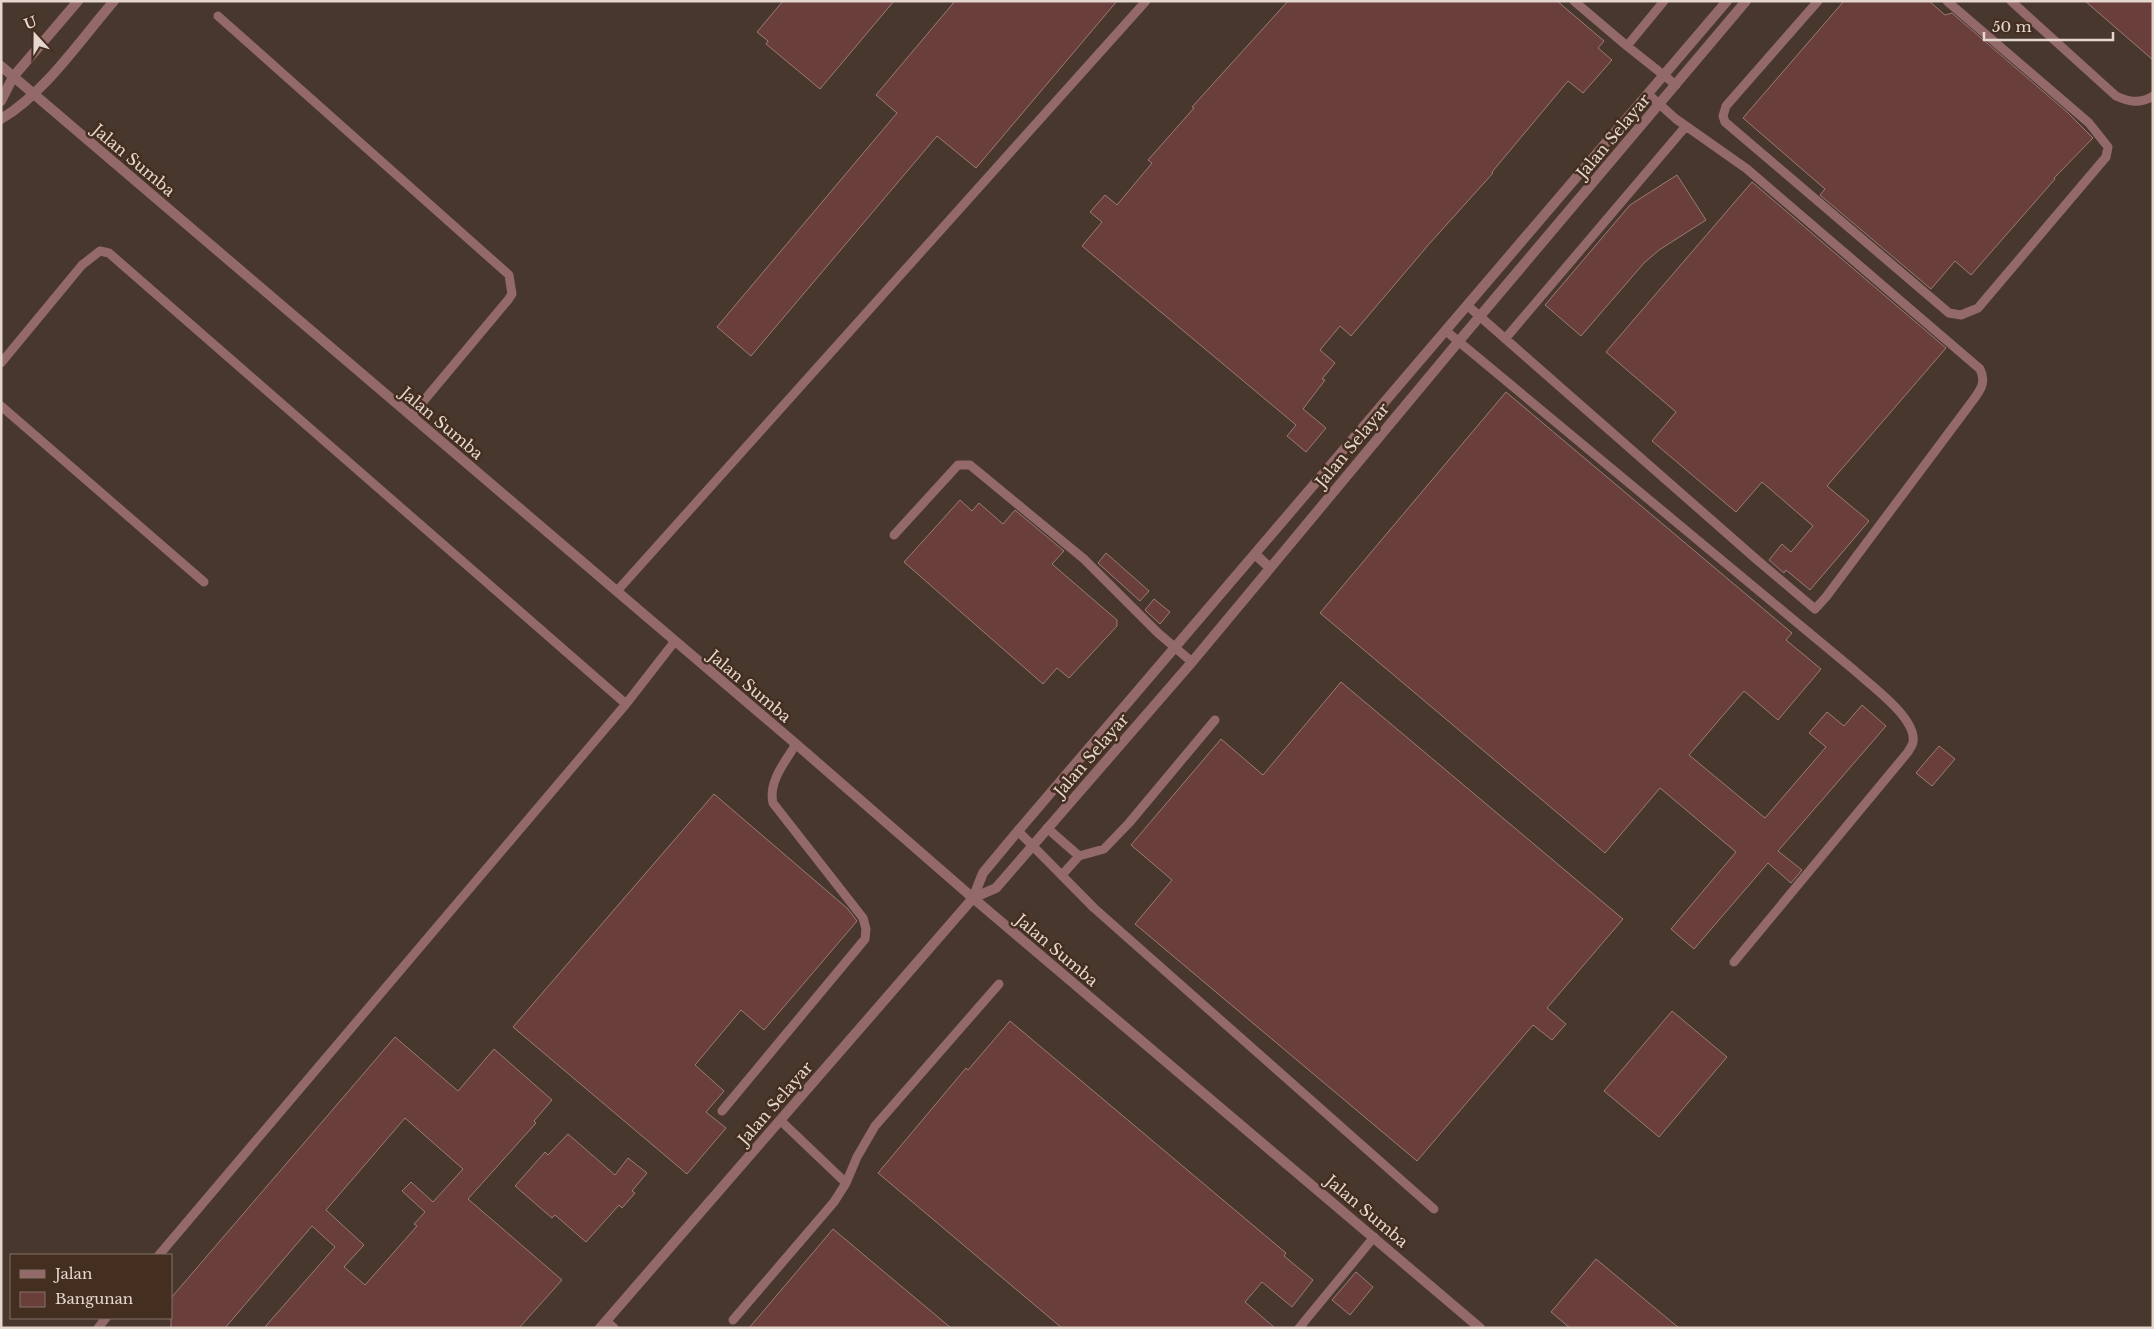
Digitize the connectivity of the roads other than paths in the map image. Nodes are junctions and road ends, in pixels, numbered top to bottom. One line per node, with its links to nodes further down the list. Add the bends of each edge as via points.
1 (78, 1): 15 (street)
2 (114, 1): 18 (street)
3 (1146, 1): 40 (lane)
4 (1574, 1): 12 (lane)
5 (1664, 1): 12 (lane)
6 (1727, 1): 14 (street, Jalan Selayar)
7 (1746, 1): 16 (street, Jalan Selayar)
8 (1818, 1): 9 (lane, via 1726,106 1725,122 1949,313 1962,315 1978,308 2106,157 2108,147 2089,123)
9 (1947, 1)
10 (2011, 1): 19 (lane, via 2116,96 2127,102 2137,102)
11 (218, 16): 33 (lane, via 509,275 512,294 508,300)
12 (1627, 46): 14 (lane)
13 (1, 66): 15 (street, Jalan Sumba)
14 (1664, 76): 16 (lane); 17 (street, Jalan Selayar)
15 (13, 77): 18 (street, Jalan Sumba); 20 (street)
16 (1676, 85): 21 (street, Jalan Selayar)
17 (1648, 94): 21 (lane); 24 (street, Jalan Selayar)
18 (34, 95): 22 (street); 33 (street, Jalan Sumba)
19 (2153, 96)
20 (1, 101)
21 (1659, 104): 23 (lane); 25 (street, Jalan Selayar)
22 (1, 119)
23 (1686, 126): 29 (lane); 29 (lane, via 1747,169 1924,319 1980,369 1984,377 1968,407 1826,597 1815,609)
24 (1520, 244): 25 (street); 26 (street, Jalan Selayar)
25 (1533, 254): 27 (street, Jalan Selayar)
26 (1468, 306): 27 (lane); 28 (street, Jalan Selayar)
27 (1480, 317): 29 (lane); 30 (street, Jalan Selayar)
28 (1446, 331): 30 (lane); 34 (street, Jalan Selayar)
29 (1504, 338)
30 (1459, 341): 35 (street, Jalan Selayar); 53 (lane, via 1854,670 1904,716 1912,730 1914,742 1908,752)
31 (1, 363): 44 (lane, via 82,265 100,251 109,253)
32 (1, 406): 39 (lane)
33 (411, 416): 40 (street, Jalan Sumba)
34 (1358, 434): 35 (street); 37 (street, Jalan Selayar)
35 (1371, 446): 38 (street, Jalan Selayar)
36 (894, 535): 42 (lane, via 958,465 970,465 1084,559)
37 (1255, 554): 38 (street); 42 (street, Jalan Selayar)
38 (1269, 567): 43 (street, Jalan Selayar)
39 (204, 582)
40 (616, 591): 41 (street, Jalan Sumba)
41 (675, 641): 44 (lane); 46 (street, Jalan Sumba)
42 (1175, 647): 43 (lane); 48 (street, Jalan Selayar)
43 (1192, 662): 47 (street, Jalan Selayar)
44 (626, 704): 60 (lane)
45 (1215, 720): 50 (lane, via 1104,849)
46 (796, 744): 52 (street, Jalan Sumba); 55 (lane, via 776,778 771,795 863,918 865,938)
47 (1047, 828): 49 (street, Jalan Selayar); 50 (lane)
48 (1018, 831): 49 (lane); 52 (street, Jalan Selayar, via 983,873)
49 (1031, 845): 51 (lane); 52 (street, Jalan Selayar, via 996,888)
50 (1080, 856): 51 (lane)
51 (1062, 875): 58 (lane, via 1105,919)
52 (973, 898): 56 (street, Jalan Selayar); 59 (street, Jalan Sumba)
53 (1734, 962)
54 (999, 984): 57 (lane, via 875,1126)
55 (722, 1111)
56 (780, 1120): 57 (lane); 62 (street, Jalan Selayar)
57 (846, 1183): 61 (lane, via 834,1202)
58 (1434, 1209)
59 (1374, 1236): 63 (lane); 64 (street, Jalan Sumba)
60 (160, 1254)
61 (733, 1320)
62 (606, 1325)
63 (1299, 1328)
64 (1480, 1328)

